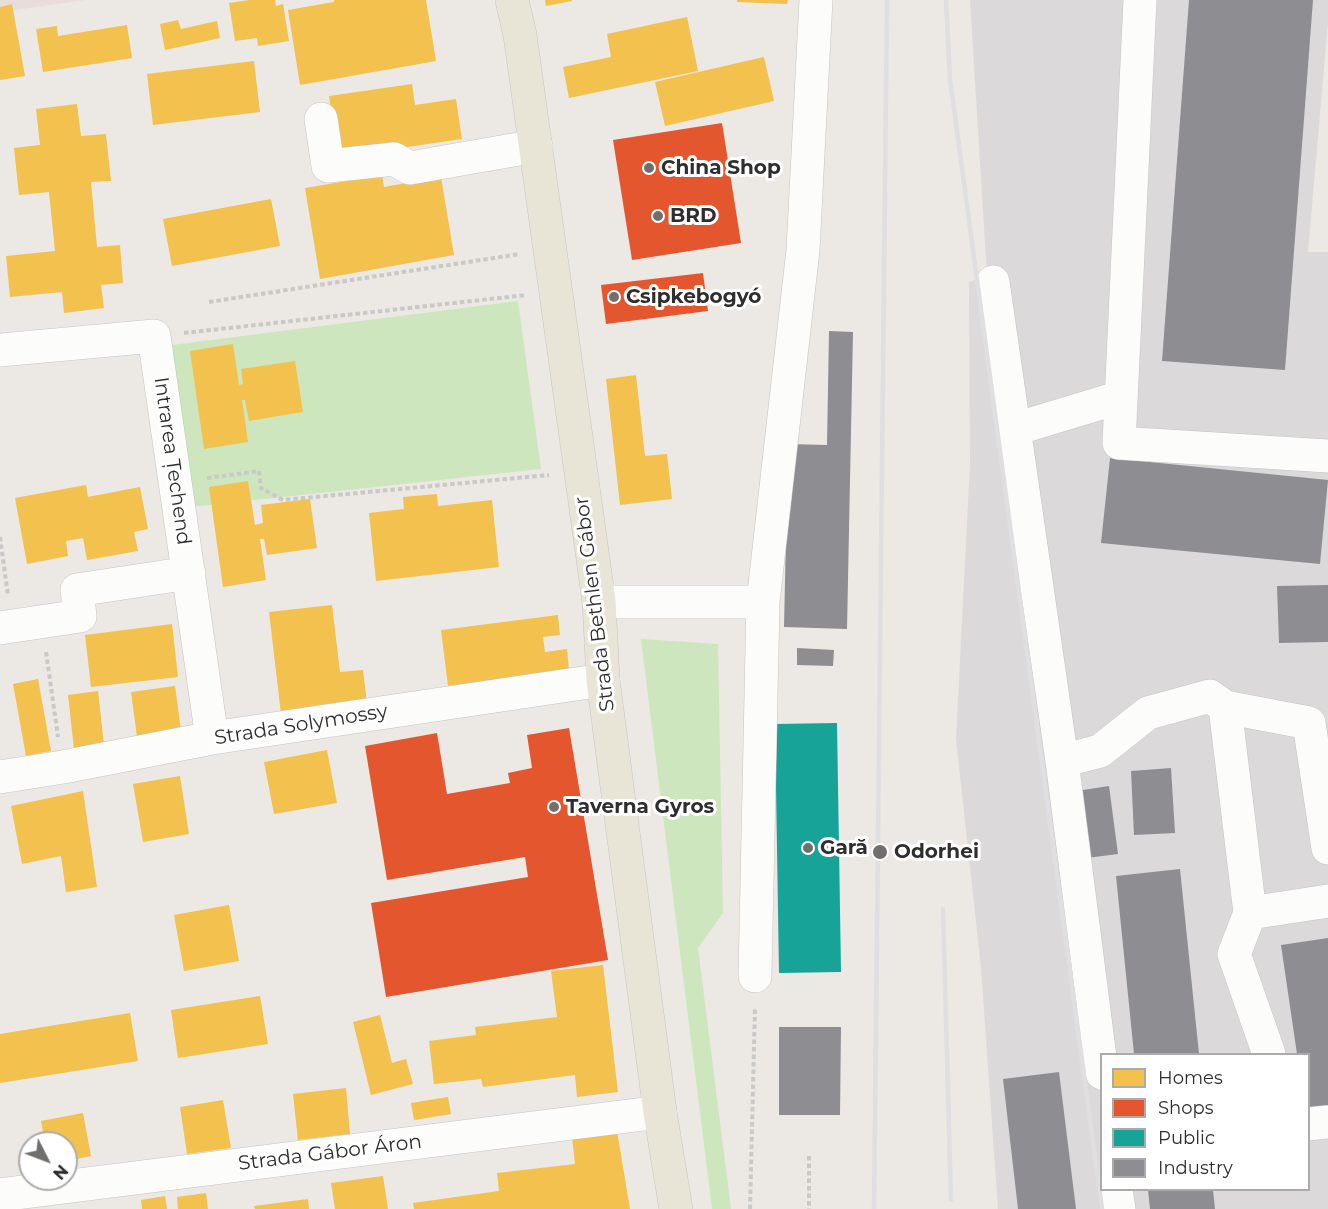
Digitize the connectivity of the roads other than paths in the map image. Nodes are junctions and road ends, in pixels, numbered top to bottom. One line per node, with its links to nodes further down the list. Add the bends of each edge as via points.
1 (512, 0): 5 (main road, Strada Bethlen Gábor)
2 (816, 0): 13 (street, via 803,250)
3 (1140, 0): 8 (street)
4 (321, 118): 5 (street, via 328,166 394,159 410,168)
5 (536, 146): 12 (main road, Strada Bethlen Gábor)
6 (993, 282): 9 (street)
7 (0, 350): 11 (street, Intrarea Țechend, via 154,336)
8 (1121, 397): 9 (street); 10 (street, via 1119,443)
9 (1015, 429): 19 (street)
10 (1328, 456)
11 (189, 573): 14 (street, via 77,590 80,616); 18 (street, Intrarea Țechend)
12 (599, 602): 13 (street); 15 (main road, Strada Bethlen Gábor)
13 (763, 602): 24 (street)
14 (18, 626)
15 (603, 680): 18 (street, Strada Solymossy); 27 (main road, Strada Bethlen Gábor)
16 (1225, 707): 17 (street, via 1309,723); 19 (street, via 1210,696 1148,713 1100,751); 23 (street)
17 (1319, 735): 21 (street)
18 (213, 738): 20 (street, Strada Solymossy)
19 (1062, 761): 26 (street)
20 (0, 777)
21 (1328, 848)
22 (1328, 901): 23 (street)
23 (1250, 913): 25 (street, via 1234,954)
24 (755, 976)
25 (1269, 1053)
26 (1100, 1065)
27 (660, 1112): 31 (street, Strada Gábor Áron); 32 (main road, Strada Bethlen Gábor)
28 (1328, 1122): 29 (street)
29 (1310, 1124)
30 (1116, 1191): 33 (street)
31 (0, 1195)
32 (676, 1209)
33 (1119, 1209)

